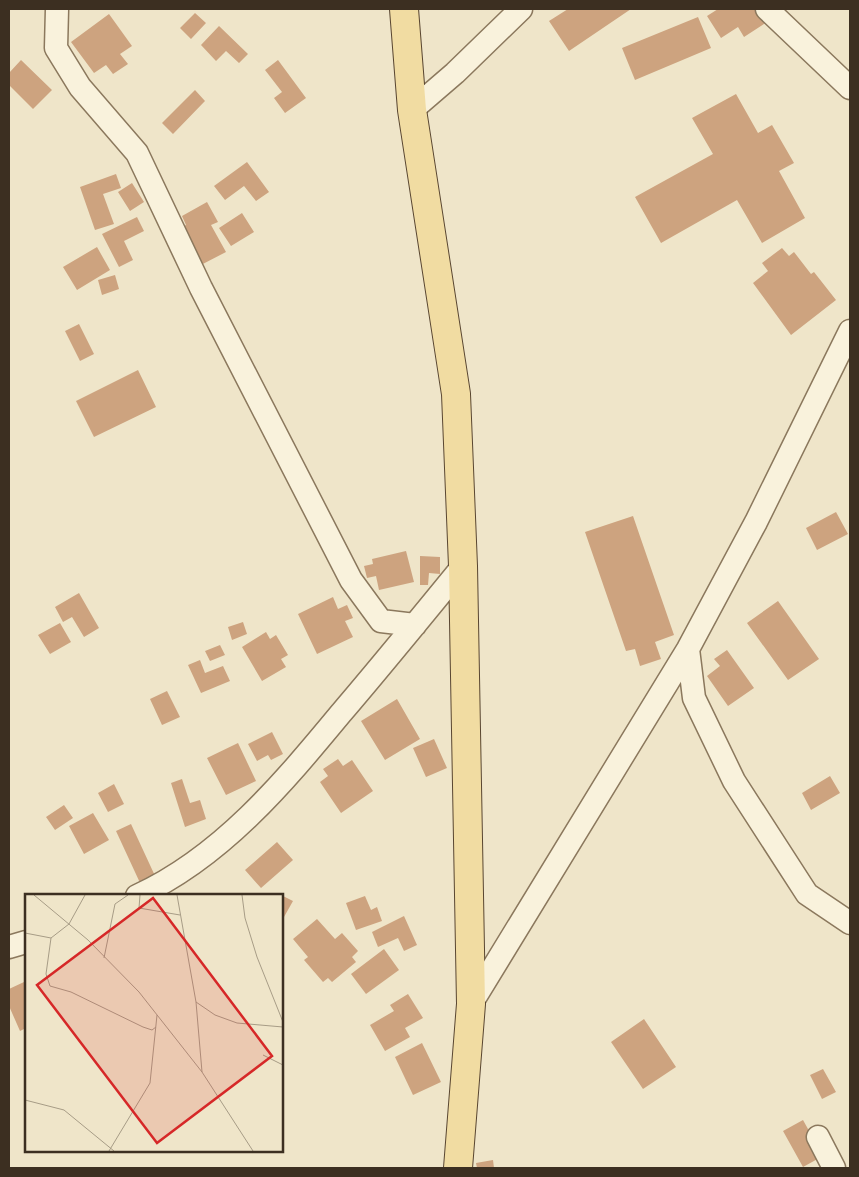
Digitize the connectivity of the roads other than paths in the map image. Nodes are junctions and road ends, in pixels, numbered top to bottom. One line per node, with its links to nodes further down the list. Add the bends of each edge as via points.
1 (57, 9): 9 (street, via 56,48 80,87 137,153 205,297 351,580 381,621)
2 (404, 9): 6 (main road)
3 (521, 9): 6 (street)
4 (767, 9): 5 (street)
5 (850, 88)
6 (412, 110): 8 (main road, via 456,394)
7 (850, 331): 10 (street, via 756,522)
8 (463, 566): 9 (street); 15 (main road)
9 (415, 625): 11 (street, via 310,751 246,820 183,870)
10 (688, 649): 12 (street, via 694,698 734,781 807,894); 15 (street)
11 (141, 894)
12 (850, 923)
13 (25, 942): 14 (street)
14 (9, 947)
15 (471, 1004): 17 (main road)
16 (818, 1137): 18 (street)
17 (458, 1168)
18 (834, 1168)

